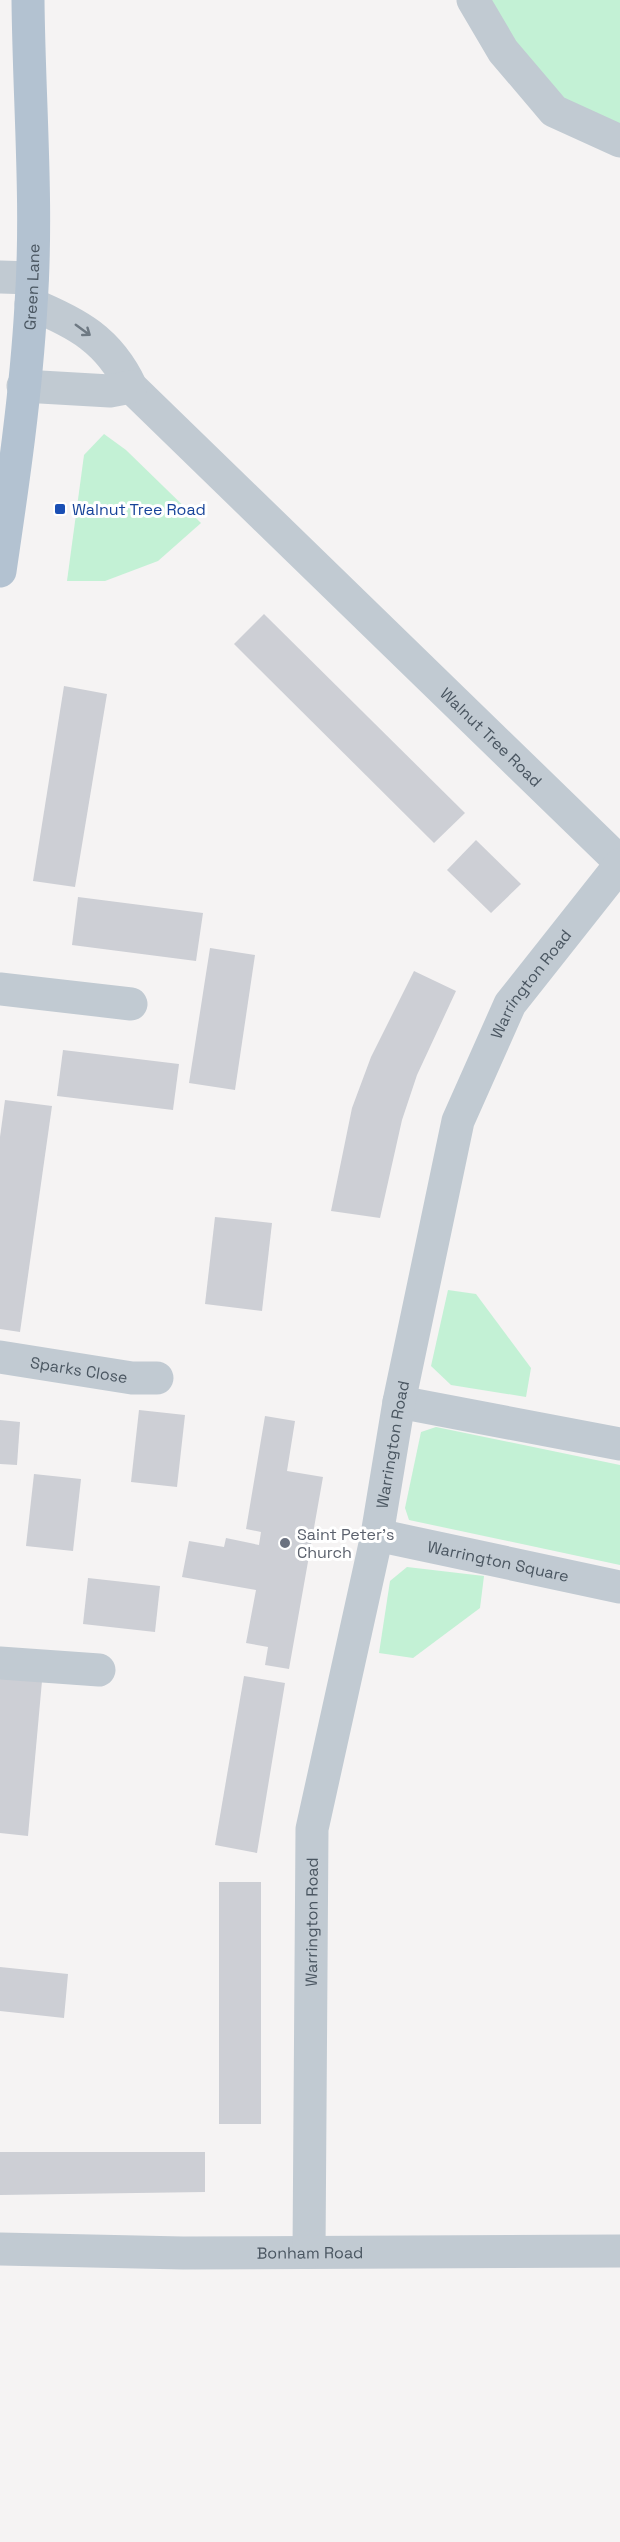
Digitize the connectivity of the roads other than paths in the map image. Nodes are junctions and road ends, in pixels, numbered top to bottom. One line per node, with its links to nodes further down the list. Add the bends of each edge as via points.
1 (28, 0): 4 (main road, Green Lane)
2 (473, 0): 3 (street, via 503,51 554,111)
3 (620, 141)
4 (21, 286): 5 (main road, Green Lane); 6 (street, Walnut Tree Road, one-way to 6, via 98,341 120,364)
5 (23, 386): 6 (street, via 110,391); 7 (main road, Green Lane)
6 (131, 387): 8 (street, Walnut Tree Road)
7 (0, 571)
8 (620, 863): 13 (street, Warrington Road, via 510,1004 458,1121)
9 (0, 989): 10 (street)
10 (131, 1004)
11 (0, 1357): 12 (street, Sparks Close, via 132,1378)
12 (157, 1378)
13 (399, 1402): 14 (street); 15 (street, Warrington Road)
14 (620, 1444)
15 (376, 1535): 16 (street, Warrington Square); 21 (street, Warrington Road, via 312,1829)
16 (620, 1587)
17 (0, 1663): 18 (street)
18 (99, 1670)
19 (0, 2249): 21 (street, Bonham Road)
20 (620, 2251): 21 (street, Bonham Road)
21 (309, 2253)

